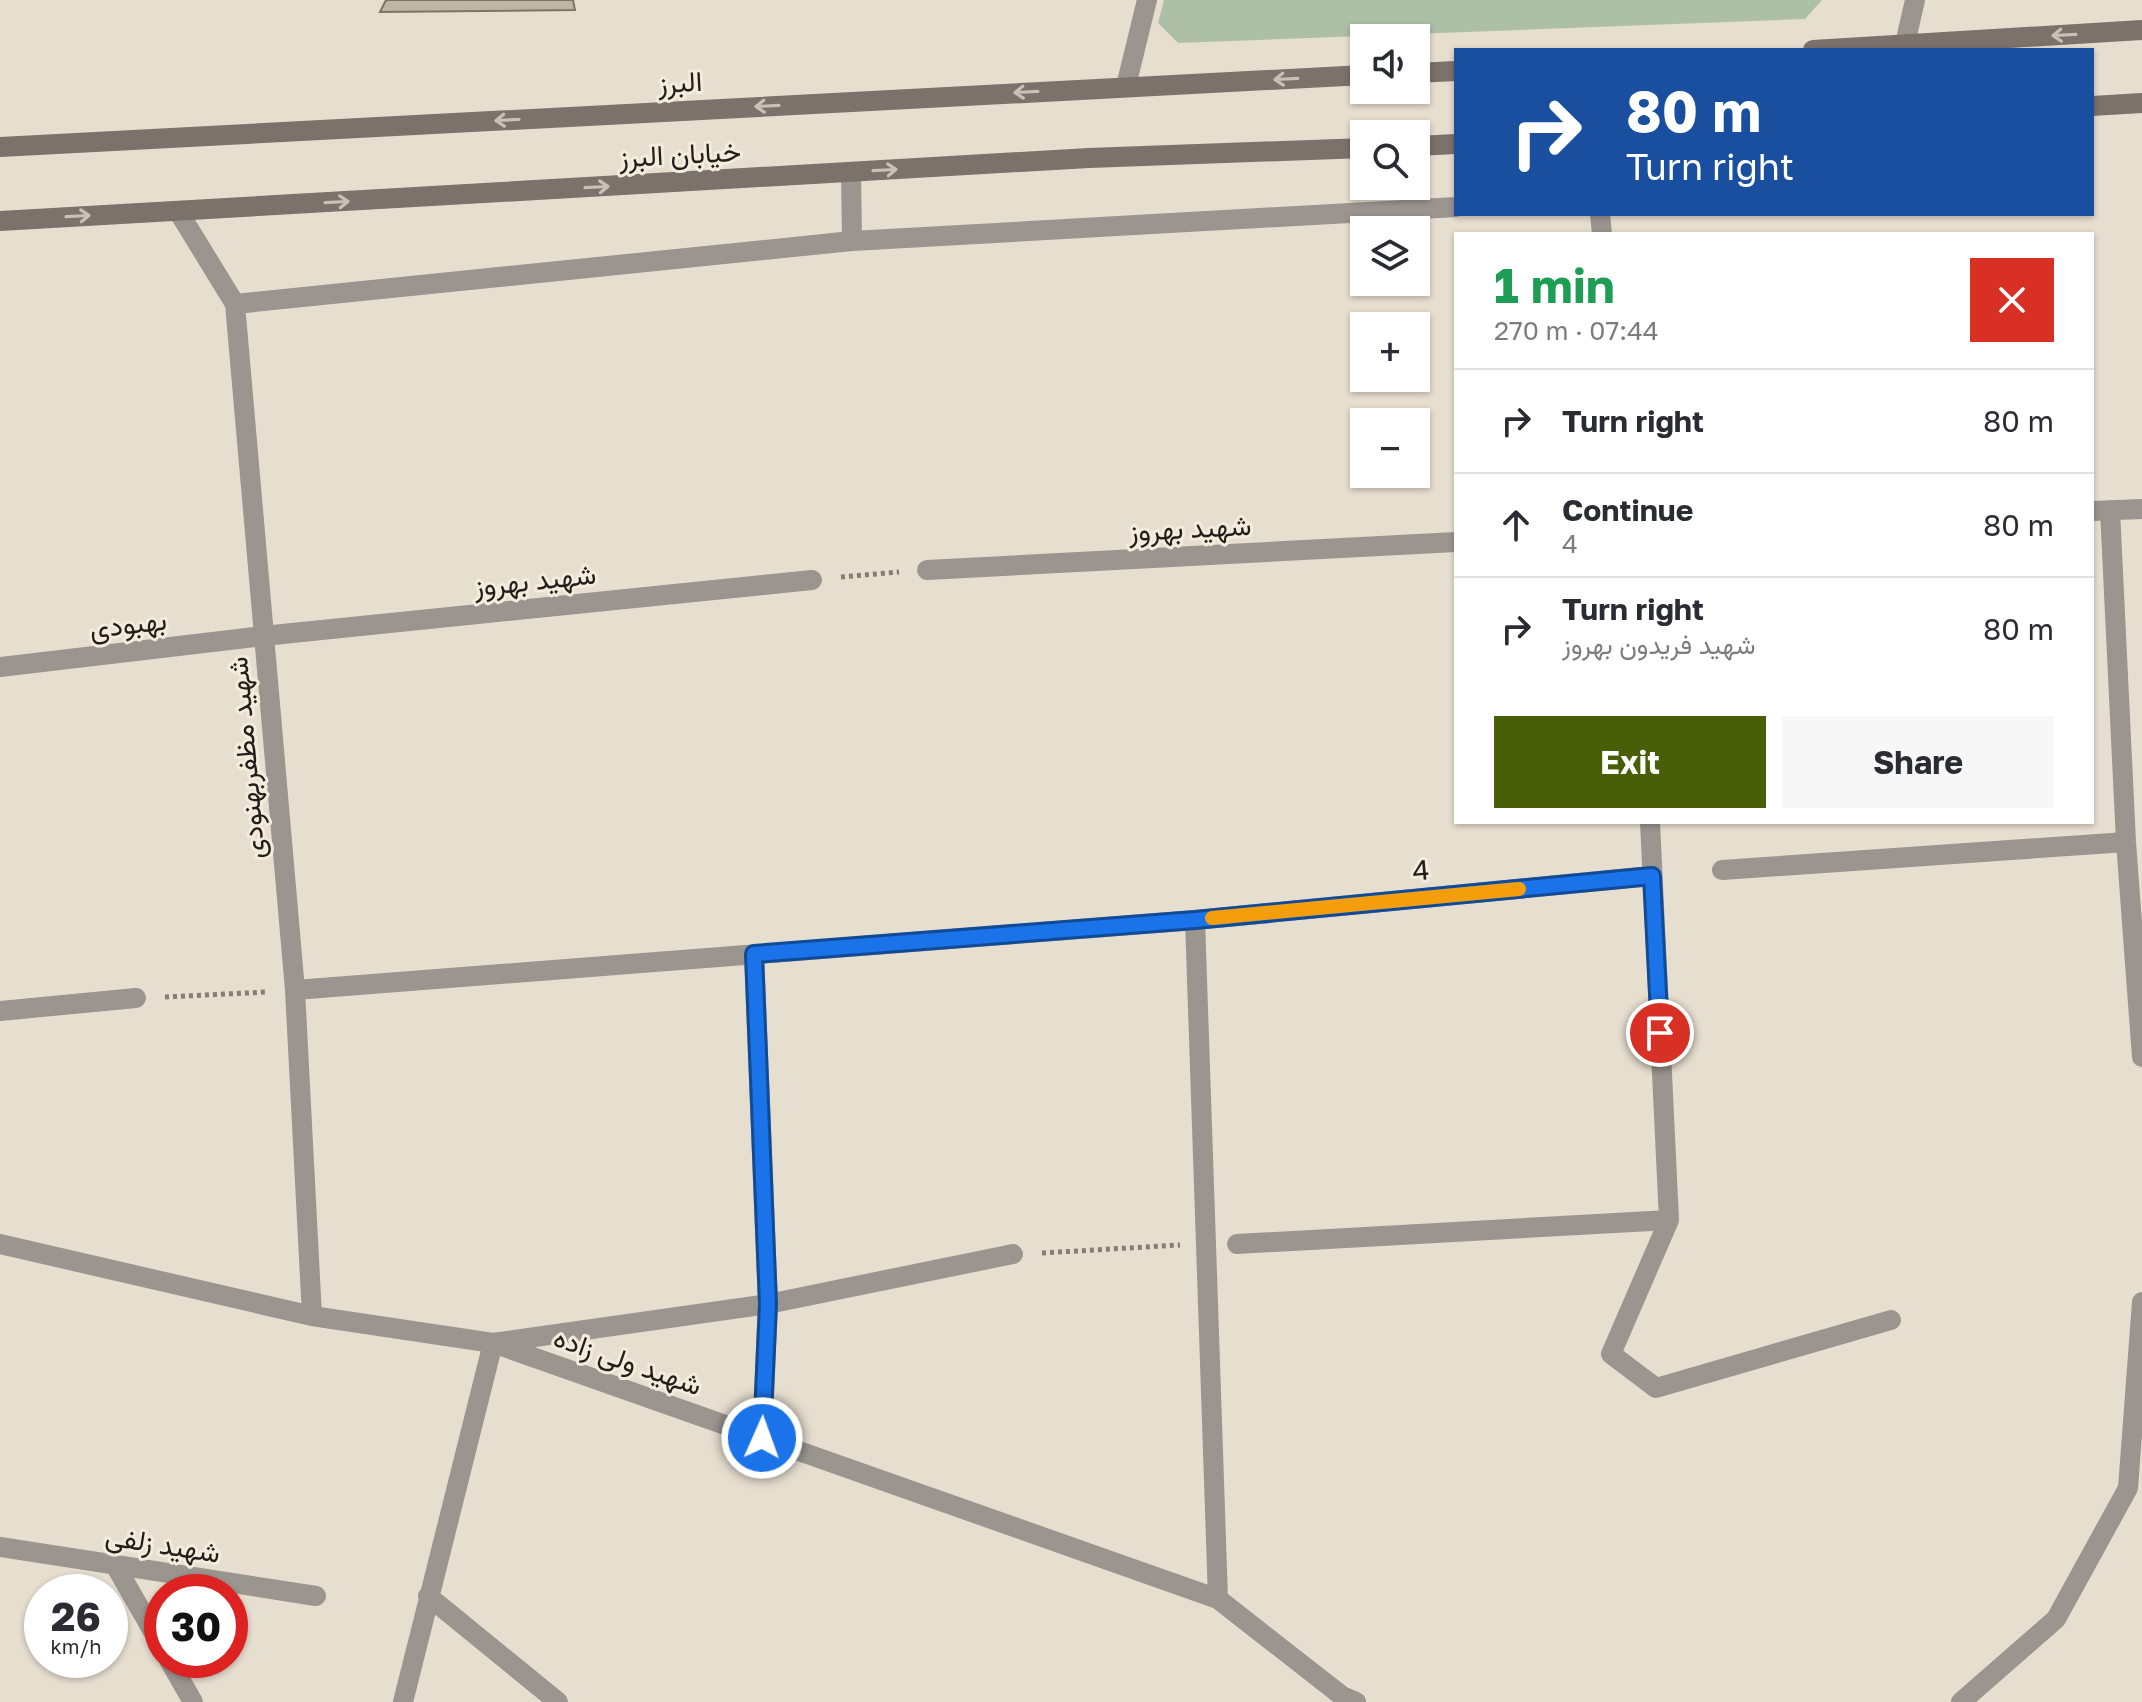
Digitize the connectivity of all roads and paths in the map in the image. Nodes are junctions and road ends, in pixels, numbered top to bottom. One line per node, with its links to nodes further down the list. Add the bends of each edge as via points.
1 (1147, 0): 9 (street)
2 (1915, 0): 4 (street)
3 (2142, 30): 4 (main road, one-way to 4)
4 (1905, 44): 5 (main road)
5 (1844, 48)
6 (1454, 71): 7 (main road)
7 (1430, 72)
8 (1350, 76): 9 (main road, البرز, one-way to 9)
9 (1126, 86): 14 (main road, البرز, one-way to 14)
10 (2142, 103): 11 (main road)
11 (2094, 106)
12 (1454, 144): 13 (main road)
13 (1430, 145)
14 (0, 147)
15 (1350, 149): 16 (main road, خیابان البرز, one-way to 15)
16 (851, 172): 18 (main road, خیابان البرز, one-way to 16); 20 (street)
17 (1454, 207): 20 (street)
18 (178, 211): 19 (main road, خیابان البرز, one-way to 18); 21 (street, شهید مظفربهنودی)
19 (0, 221)
20 (852, 241): 21 (street)
21 (235, 304): 27 (street, شهید مظفربهنودی)
22 (2142, 509): 23 (street)
23 (2101, 511): 30 (street)
24 (1454, 542): 25 (street, شهید بهروز)
25 (927, 570): 26 (path)
26 (812, 580): 27 (street, شهید بهروز)
27 (263, 636): 28 (street, بهبودی); 35 (street, شهید مظفربهنودی)
28 (0, 667)
29 (1650, 824): 32 (street)
30 (2126, 842): 31 (street); 38 (street)
31 (1722, 870)
32 (1652, 876): 33 (street, 4); 39 (street)
33 (1195, 920): 34 (street, 4); 40 (street)
34 (754, 954): 35 (street, 4); 45 (street)
35 (295, 990): 36 (path); 46 (street, شهید مظفربهنودی)
36 (136, 998): 37 (street)
37 (0, 1011)
38 (2142, 1057)
39 (1669, 1220): 42 (street); 47 (street, via 1611,1354 1656,1388)
40 (1206, 1243): 43 (path); 55 (street)
41 (0, 1244): 46 (street, شهید ولی زاده)
42 (1237, 1244)
43 (1013, 1254): 45 (street)
44 (2142, 1302): 50 (street)
45 (768, 1304): 48 (street); 49 (street)
46 (312, 1316): 48 (street, شهید ولی زاده)
47 (1891, 1320)
48 (493, 1343): 49 (street, شهید ولی زاده); 54 (street)
49 (762, 1438): 55 (street, شهید ولی زاده)
50 (2135, 1492): 62 (street, via 2056,1619)
51 (0, 1547): 52 (street, شهید زلفی)
52 (115, 1565): 53 (street, شهید زلفی); 56 (street)
53 (316, 1596)
54 (428, 1596): 59 (street); 60 (street)
55 (1218, 1599): 61 (street, شهید ولی زاده)
56 (144, 1616)
57 (179, 1678): 58 (street)
58 (193, 1702)
59 (403, 1702)
60 (558, 1702)
61 (1356, 1702)
62 (1961, 1702)

